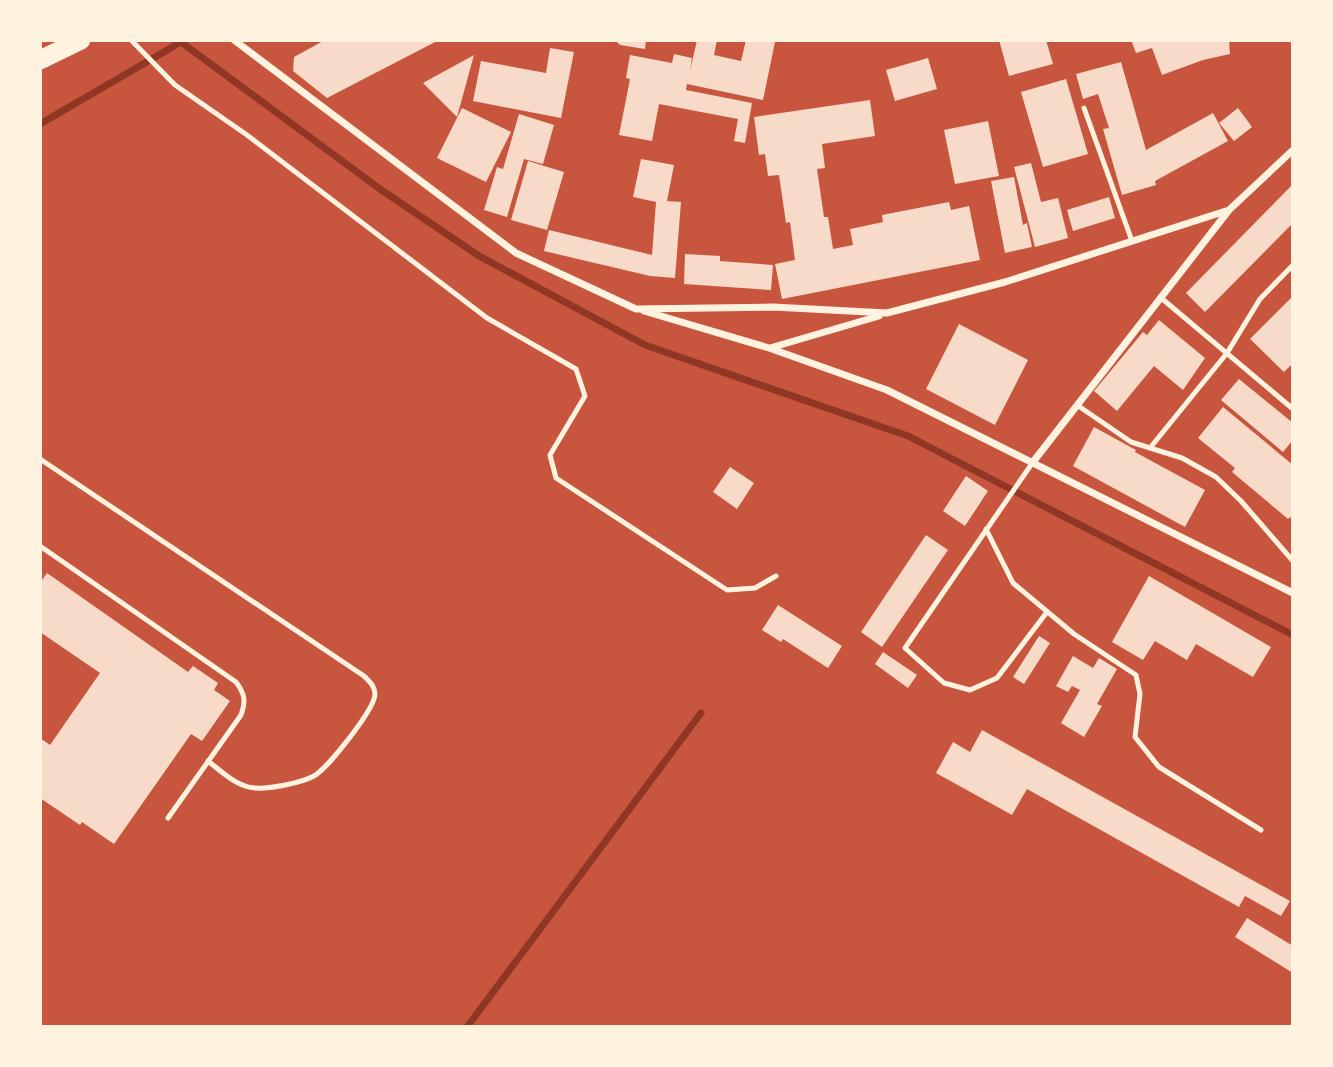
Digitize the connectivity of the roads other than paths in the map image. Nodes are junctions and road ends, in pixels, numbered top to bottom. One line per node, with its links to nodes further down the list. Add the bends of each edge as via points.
1 (81, 40): 4 (highway)
2 (131, 40): 23 (lane, via 175,85 487,318 576,369 585,396 550,455 556,478 727,590 755,588)
3 (234, 40): 11 (street, via 516,253)
4 (40, 60)
5 (1084, 108): 8 (lane)
6 (1293, 150): 7 (street)
7 (1229, 210): 8 (street); 10 (street)
8 (1132, 241): 12 (street)
9 (1293, 265): 14 (lane, via 1260,299)
10 (1160, 297): 14 (lane); 15 (street)
11 (636, 309): 12 (street, via 773,307); 13 (street)
12 (887, 313): 13 (street)
13 (769, 348): 19 (street, via 887,390)
14 (1227, 354): 16 (lane); 17 (lane)
15 (1077, 405): 17 (lane, via 1131,442); 19 (street)
16 (1293, 409)
17 (1150, 448): 22 (lane, via 1182,458 1216,477)
18 (40, 459): 26 (lane, via 373,685 370,708 332,761 312,777 255,788 244,786)
19 (1033, 462): 20 (lane); 24 (street)
20 (986, 529): 25 (lane, via 1013,583); 25 (lane, via 905,648 944,683 970,691 997,678)
21 (40, 546): 26 (lane, via 236,682 245,703 241,715)
22 (1293, 561)
23 (776, 576)
24 (1293, 593)
25 (1047, 612): 28 (lane, via 1136,675 1140,694 1135,737 1158,767)
26 (208, 761): 27 (lane)
27 (167, 818)
28 (1261, 830)

